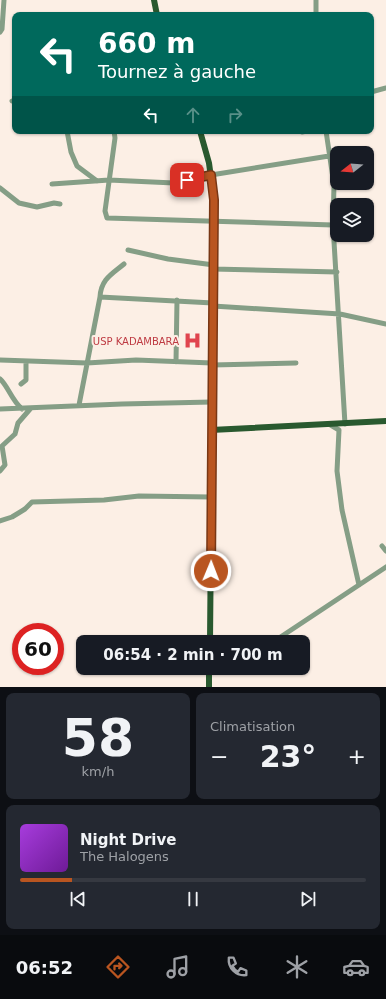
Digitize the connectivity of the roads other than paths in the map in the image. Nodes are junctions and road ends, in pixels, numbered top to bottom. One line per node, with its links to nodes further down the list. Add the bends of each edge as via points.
1 (4, 0): 6 (street)
2 (154, 0): 4 (main road)
3 (316, 0): 5 (street)
4 (156, 12)
5 (316, 12)
6 (0, 32)
7 (386, 88): 8 (street)
8 (374, 91)
9 (68, 134): 15 (street, via 71,152 78,166)
10 (114, 134): 16 (street)
11 (201, 134): 14 (main road)
12 (326, 134): 13 (street)
13 (329, 156): 14 (street); 19 (street)
14 (211, 175): 16 (street, via 174,183); 21 (main road)
15 (97, 180): 16 (street); 17 (street)
16 (109, 180): 21 (street, via 105,211 107,218)
17 (52, 184)
18 (0, 188): 20 (street, via 19,203 37,207)
19 (334, 198)
20 (60, 204)
21 (214, 222): 22 (street); 26 (main road)
22 (330, 225)
23 (335, 242): 27 (street)
24 (128, 250): 26 (street)
25 (124, 264): 28 (street, via 107,277 102,284)
26 (214, 267): 27 (street); 30 (main road)
27 (337, 272): 31 (street)
28 (100, 297): 29 (street); 36 (street)
29 (177, 300): 30 (street); 35 (street)
30 (213, 305): 31 (street); 38 (main road)
31 (340, 314): 32 (street); 48 (street)
32 (386, 324)
33 (1, 361): 34 (street)
34 (26, 362): 36 (street); 40 (street, via 26,380)
35 (176, 362): 36 (street, via 136,360); 38 (street)
36 (87, 363): 42 (street)
37 (296, 363): 38 (street)
38 (212, 364): 41 (main road)
39 (0, 379): 44 (street)
40 (21, 384)
41 (212, 402): 42 (street); 49 (main road)
42 (79, 405): 43 (street)
43 (31, 408): 44 (street); 50 (street, via 18,423 15,434)
44 (22, 409): 45 (street)
45 (0, 410)
46 (386, 421): 48 (main road)
47 (328, 423): 48 (main road); 49 (main road); 57 (street, via 339,430 336,471)
48 (345, 424)
49 (211, 430): 52 (main road)
50 (1, 447): 51 (street, via 5,465)
51 (0, 471)
52 (211, 498): 53 (street, via 139,496 104,500 32,502 12,517); 58 (main road)
53 (0, 521)
54 (382, 546): 55 (street)
55 (386, 551)
56 (386, 567): 57 (street)
57 (359, 585): 59 (street)
58 (210, 635)
59 (284, 635)
60 (209, 675): 61 (main road)
61 (209, 687)

